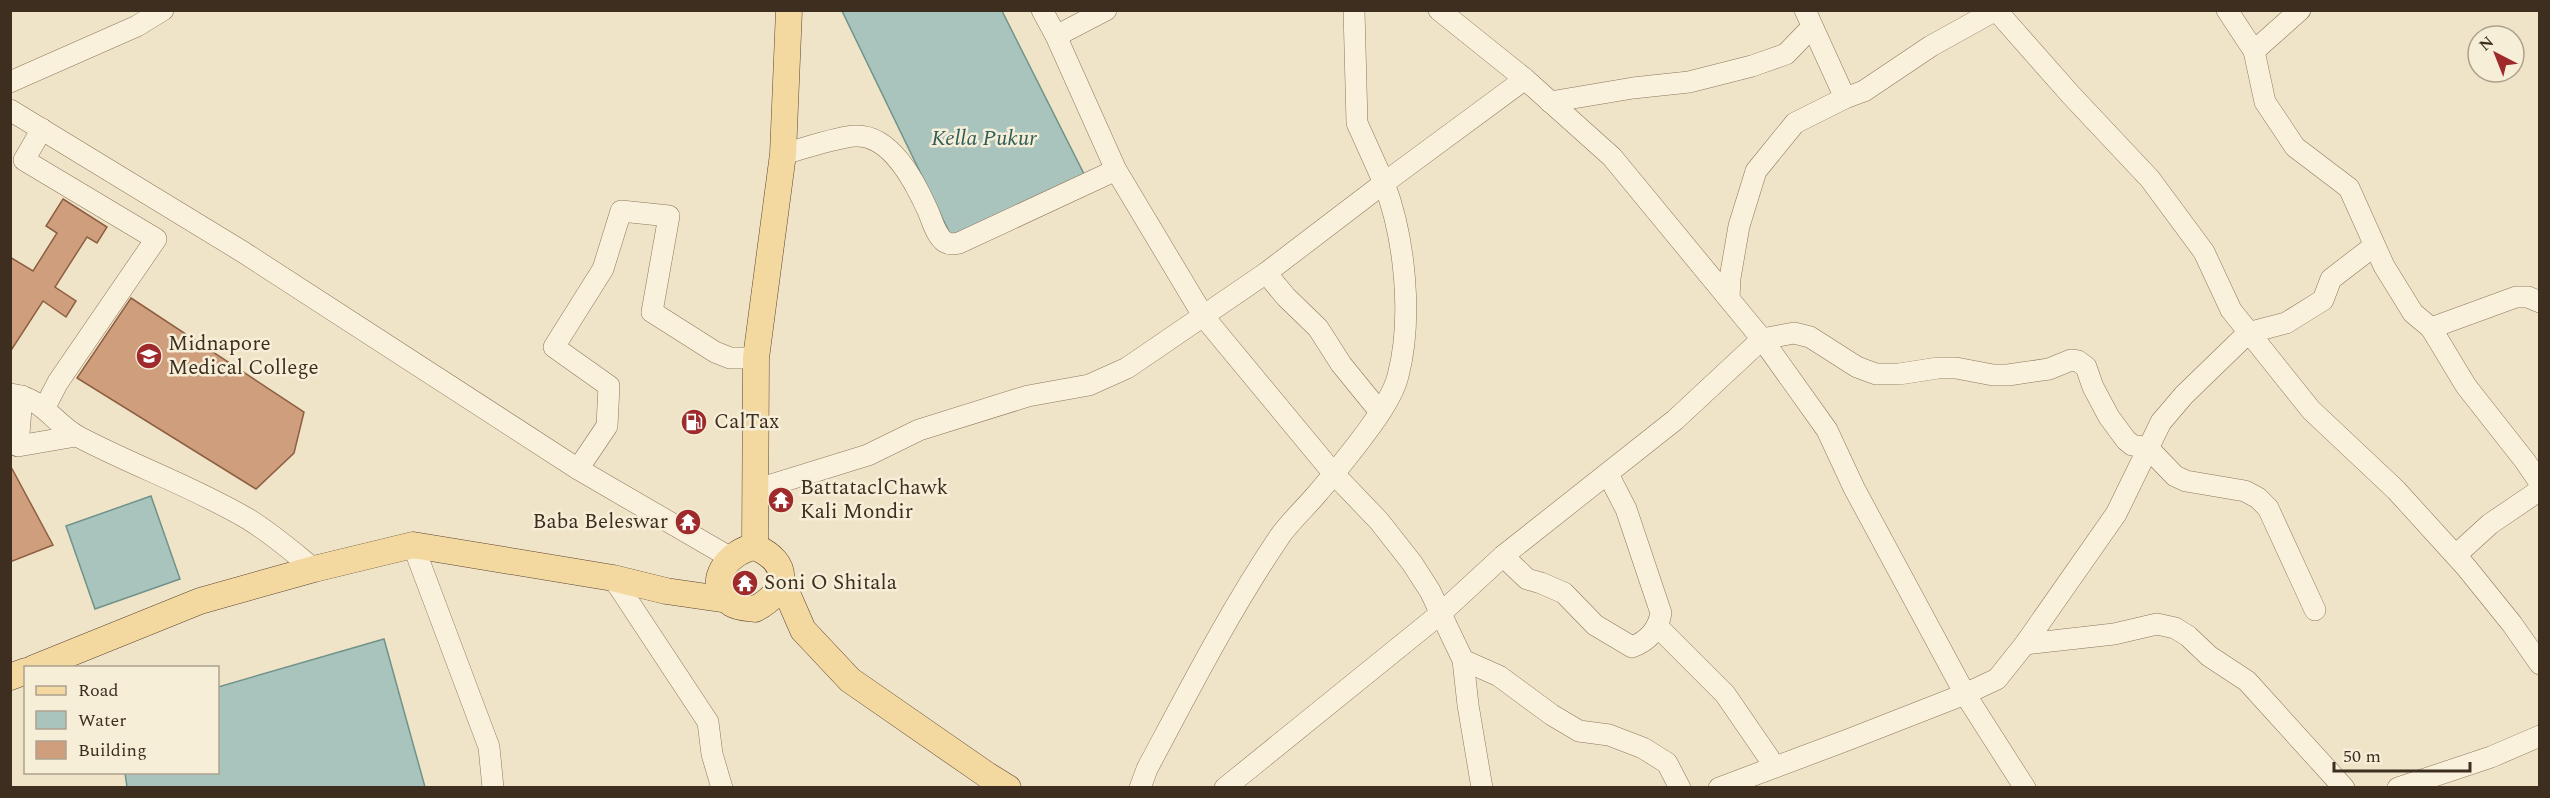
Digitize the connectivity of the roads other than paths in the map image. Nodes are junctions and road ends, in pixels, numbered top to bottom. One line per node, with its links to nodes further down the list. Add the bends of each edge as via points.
1 (163, 10): 14 (street, via 137,26)
2 (789, 10): 19 (main road)
3 (1042, 10): 11 (street)
4 (1106, 10): 11 (street)
5 (1354, 10): 21 (street, via 1357,123)
6 (1439, 10): 13 (street)
7 (1996, 10): 15 (street, via 1931,46 1864,91); 28 (street, via 2150,178 2204,252 2231,310)
8 (2227, 10): 12 (street)
9 (2300, 10): 12 (street)
10 (1808, 19): 15 (street); 16 (street, via 1786,54 1752,66 1689,82)
11 (1056, 36): 20 (street)
12 (2254, 51): 22 (street, via 2265,102 2295,147 2349,188)
13 (1525, 79): 16 (street); 21 (street)
14 (10, 82)
15 (1845, 98): 25 (street, via 1795,123 1756,171 1739,226)
16 (1550, 102): 25 (street, via 1612,157)
17 (10, 110): 18 (street)
18 (42, 129): 32 (street, via 24,160 156,239); 37 (street, via 243,252)
19 (783, 154): 20 (street, via 854,136 872,138 890,150 921,195 938,234 950,244); 30 (main road)
20 (1116, 170): 26 (street)
21 (1384, 183): 23 (street); 33 (street, via 1400,246 1405,337 1398,378)
22 (2374, 246): 27 (street, via 2413,313); 28 (street, via 2331,279 2323,300 2286,322)
23 (1266, 273): 26 (street); 33 (street, via 1318,328)
24 (2536, 296): 27 (street, via 2517,297)
25 (1729, 298): 29 (street)
26 (1204, 317): 38 (street); 41 (street, via 1127,368 1089,385 1028,396 920,430 868,455)
27 (2431, 328): 40 (street, via 2466,386)
28 (2248, 333): 36 (street, via 2184,395 2161,422); 45 (street, via 2311,410 2396,490)
29 (1762, 339): 36 (street, via 1794,333 1810,337 1857,367 1876,374 1956,368 2008,375 2078,361 2086,368 2120,434 2132,445); 39 (street, via 1675,420); 62 (street, via 1827,430)
30 (756, 358): 37 (street, via 730,358 715,352 652,312 669,216 621,211 603,269 554,347 609,386 607,426); 41 (main road)
31 (16, 395): 32 (street); 35 (street)
32 (45, 407): 34 (street)
33 (1380, 412): 38 (street)
34 (76, 436): 35 (street); 48 (street, via 249,520)
35 (14, 447)
36 (2148, 448): 54 (street, via 2175,476 2245,491 2258,498 2268,508); 58 (street, via 2116,514)
37 (578, 469): 47 (street)
38 (1334, 474): 55 (street, via 1412,563); 68 (street, via 1281,534 1234,609)
39 (1608, 474): 46 (street); 56 (street, via 1626,509 1661,613)
40 (2540, 483)
41 (755, 490): 44 (main road)
42 (2540, 490): 45 (street, via 2490,524)
43 (413, 546): 48 (main road); 49 (main road); 66 (street, via 489,747)
44 (755, 547): 47 (main road, via 741,550); 50 (main road, via 776,560)
45 (2456, 555): 60 (street)
46 (1503, 556): 55 (street); 56 (street, via 1527,579 1564,593 1595,625 1632,647)
47 (726, 564): 51 (main road); 52 (main road, via 720,586)
48 (314, 568): 61 (main road, via 200,601)
49 (613, 578): 51 (main road); 67 (street, via 708,722)
50 (782, 582): 53 (main road, via 768,602); 57 (main road)
51 (666, 591): 52 (main road)
52 (728, 600): 53 (main road)
53 (755, 609): 57 (main road)
54 (2314, 610)
55 (1440, 614): 59 (street); 69 (street)
56 (1658, 627): 64 (street, via 1725,694)
57 (803, 630): 65 (main road, via 850,680)
58 (2025, 644): 62 (street, via 1996,679); 74 (street, via 2114,634 2157,624 2175,628 2247,681)
59 (1463, 660): 70 (street); 71 (street, via 1499,676 1579,731 1609,735 1643,748 1668,763)
60 (2540, 664)
61 (39, 666)
62 (1965, 694): 72 (street); 73 (street)
63 (2540, 736): 75 (street, via 2500,754)
64 (1769, 758)
65 (990, 783)
66 (493, 788)
67 (722, 788)
68 (1140, 788)
69 (1225, 788)
70 (1482, 788)
71 (1680, 788)
72 (1719, 788)
73 (2025, 788)
74 (2344, 788)
75 (2398, 788)

